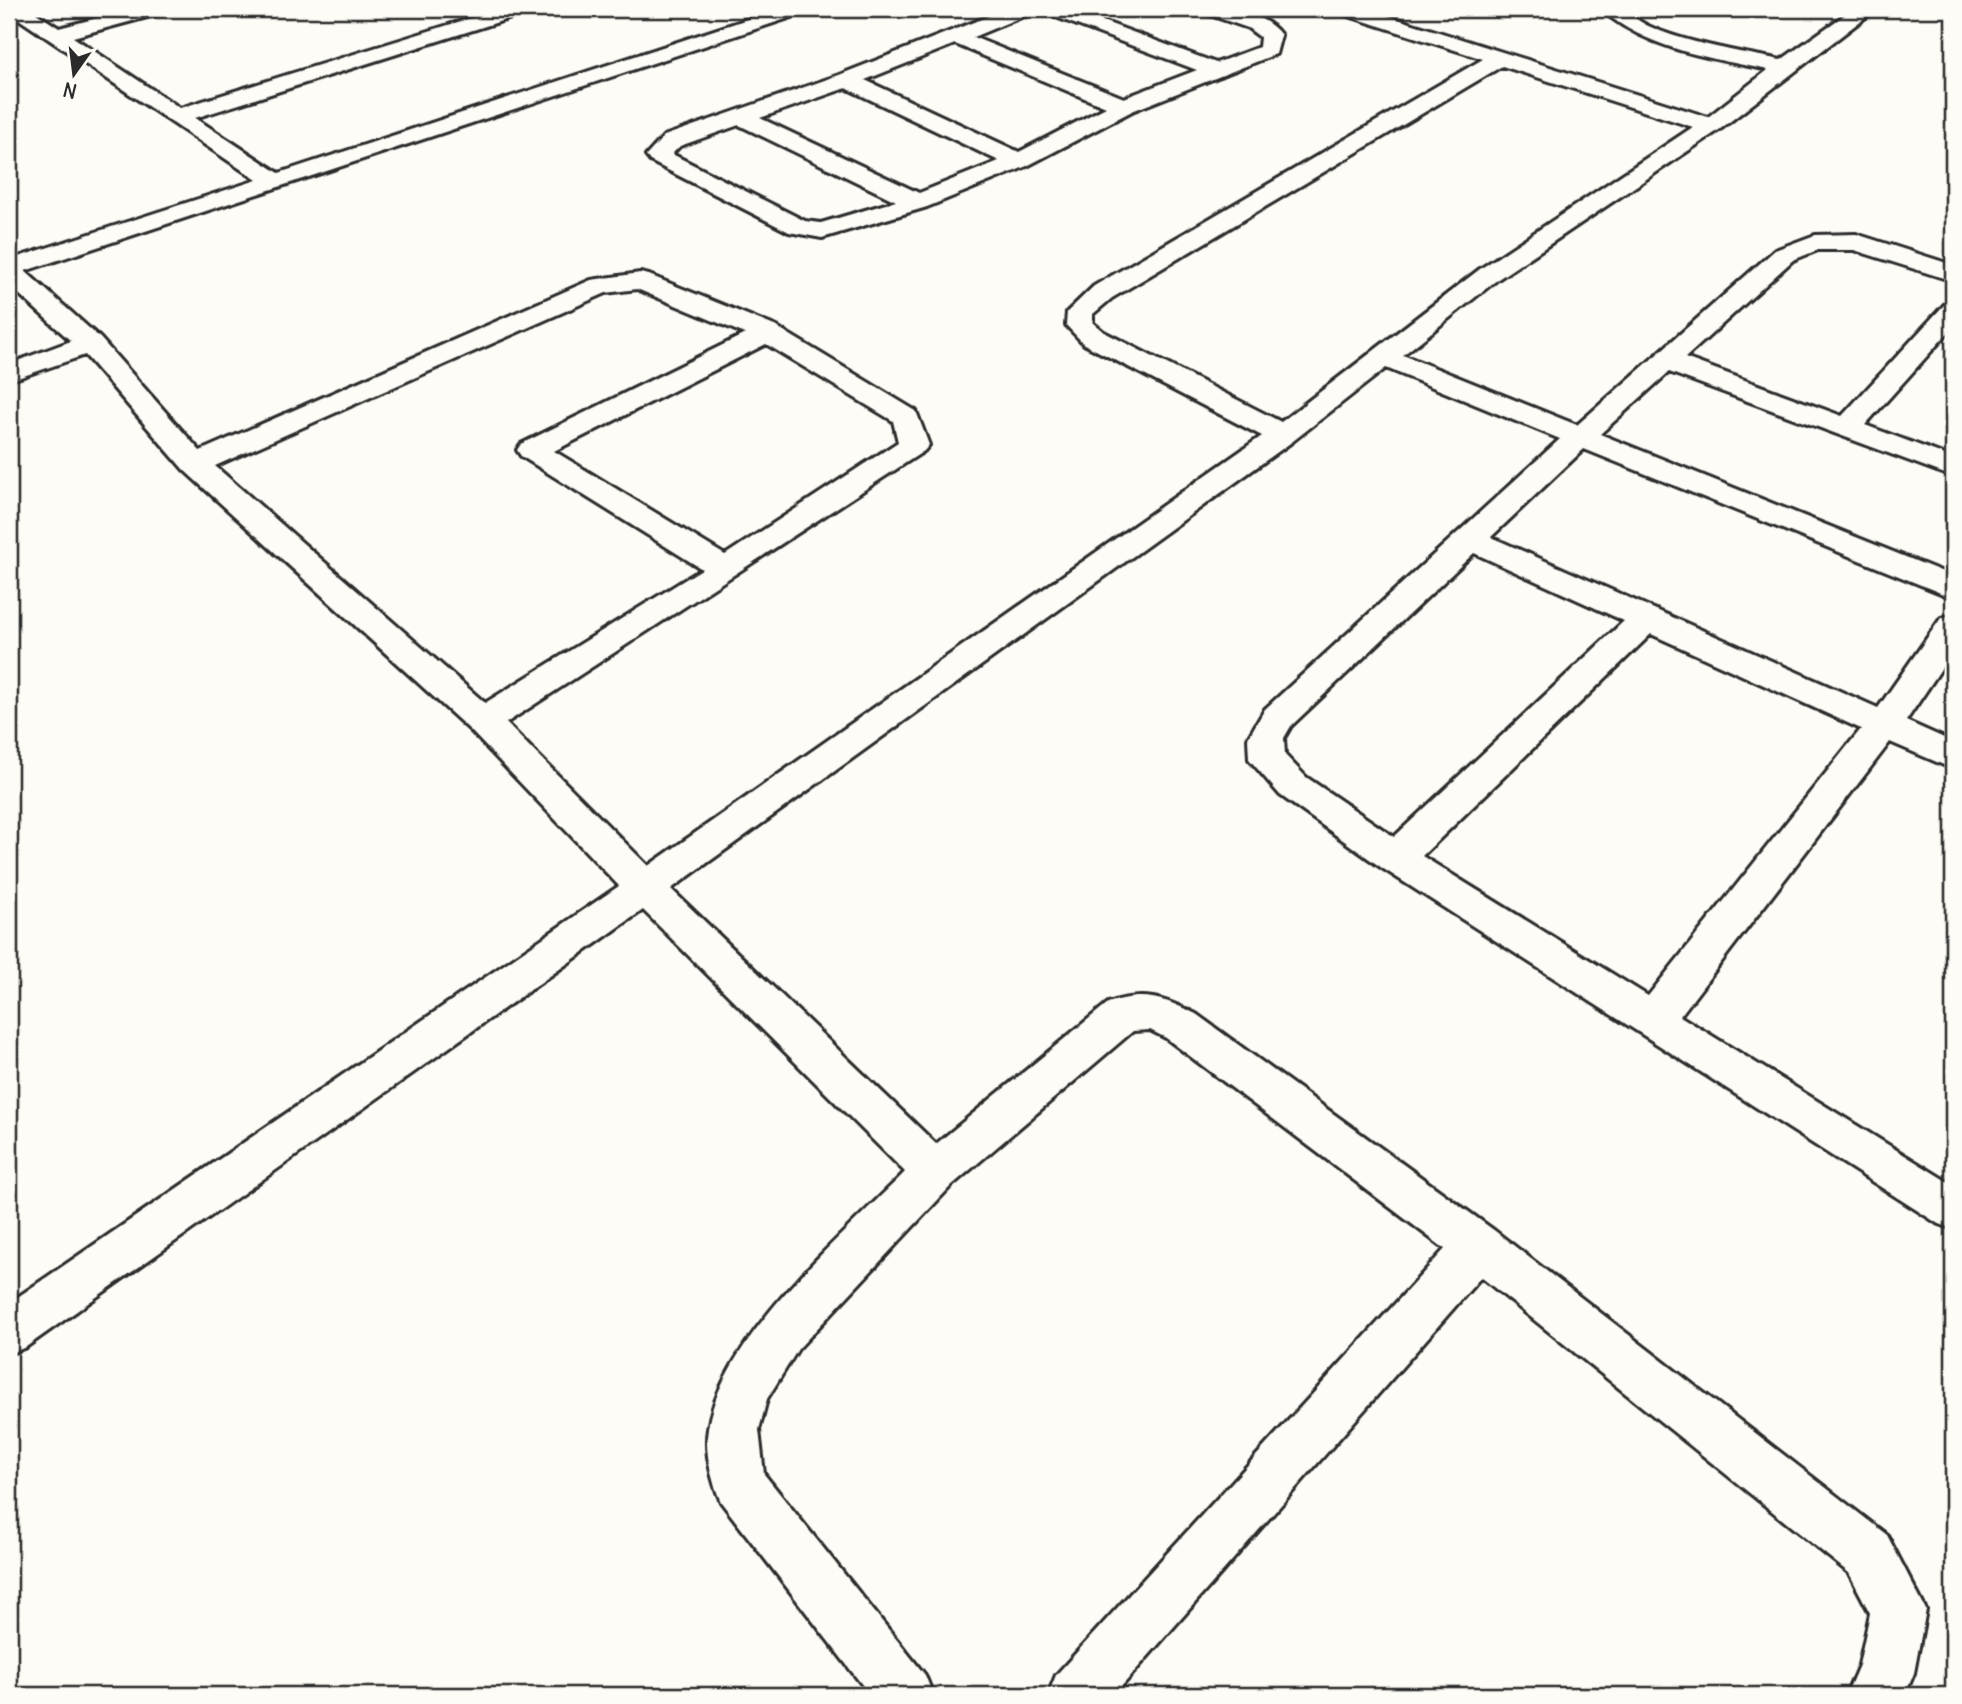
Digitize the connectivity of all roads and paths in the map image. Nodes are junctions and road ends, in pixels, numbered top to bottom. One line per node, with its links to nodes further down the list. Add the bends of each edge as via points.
1 (17, 9): 11 (street)
2 (155, 9): 11 (street)
3 (520, 9): 18 (street)
4 (797, 9): 22 (street)
5 (1024, 9): 12 (street)
6 (1052, 9): 15 (street)
7 (1346, 9): 13 (street)
8 (1619, 9): 14 (street, via 1616,12 1633,26 1665,40)
9 (1866, 9): 14 (street)
10 (1217, 10): 15 (street, via 1255,24 1271,36 1269,50)
11 (56, 35): 18 (street)
12 (953, 36): 16 (street); 17 (street)
13 (1500, 58): 20 (street); 33 (street, via 1103,292 1080,312 1080,325 1094,338)
14 (1785, 67): 20 (street)
15 (1218, 71): 17 (street)
16 (847, 80): 19 (street); 21 (street)
17 (1124, 106): 21 (street)
18 (178, 117): 22 (street)
19 (740, 117): 23 (street); 23 (street, via 672,141 657,156 798,227 822,231)
20 (1711, 125): 29 (street, via 1489,274)
21 (1019, 161): 23 (street)
22 (276, 182): 24 (street)
23 (918, 202)
24 (9, 270): 28 (street)
25 (1953, 273): 30 (street, via 1856,242 1815,243 1784,255)
26 (1953, 312): 32 (street)
27 (767, 333): 35 (street, via 640,281 600,286); 38 (street, via 906,417 914,444); 38 (street, via 531,450)
28 (90, 344): 31 (street); 35 (street)
29 (1384, 357): 33 (street); 34 (street)
30 (1666, 361): 32 (street); 34 (street)
31 (9, 373)
32 (1847, 428): 36 (street)
33 (1283, 435): 46 (street)
34 (1580, 436): 37 (street); 39 (street)
35 (195, 464): 42 (street)
36 (1953, 468)
37 (1469, 539): 40 (street); 45 (street, via 1278,718 1266,738 1268,759 1293,786)
38 (725, 569): 42 (street)
39 (1953, 588)
40 (1648, 618): 43 (street); 45 (street)
41 (1953, 626): 43 (street)
42 (483, 721): 46 (street)
43 (1885, 724): 44 (street); 47 (street)
44 (1953, 757)
45 (1396, 858): 47 (street)
46 (645, 888): 48 (street); 51 (street)
47 (1652, 1021): 49 (street)
48 (935, 1172): 50 (street, via 1124,1015 1154,1013 1181,1026); 52 (street, via 781,1333 745,1390 733,1430 738,1484)
49 (1953, 1209)
50 (1478, 1247): 53 (street); 54 (street, via 1868,1554 1898,1610 1886,1673)
51 (9, 1331)
52 (905, 1695)
53 (1076, 1695)
54 (1874, 1695)

